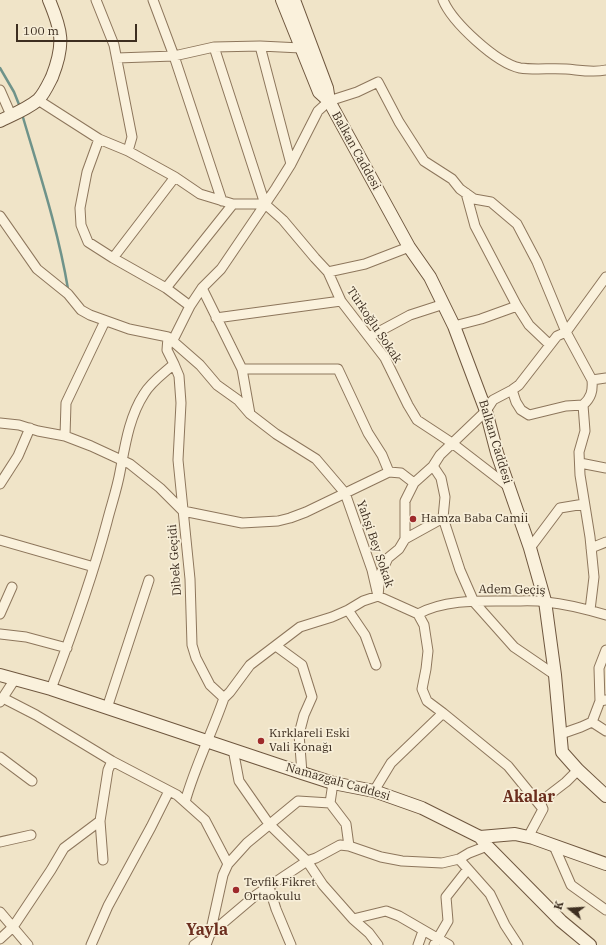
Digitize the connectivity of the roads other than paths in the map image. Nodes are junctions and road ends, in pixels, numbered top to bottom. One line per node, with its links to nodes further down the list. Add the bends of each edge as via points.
1 (49, 0): 14 (main road, via 59,26 61,48 47,87)
2 (96, 0): 11 (street)
3 (153, 0): 10 (street)
4 (282, 0): 9 (main road, Balkan Caddesi)
5 (294, 0): 15 (main road, Balkan Caddesi, via 327,88)
6 (443, 0): 12 (street, via 450,14 462,27 512,66 527,69)
7 (260, 46): 8 (street); 9 (street); 19 (street)
8 (214, 47): 10 (street); 24 (street)
9 (301, 48): 15 (main road, Balkan Caddesi, via 319,92)
10 (174, 56): 11 (street); 22 (street)
11 (117, 58): 18 (street, via 132,137)
12 (606, 70)
13 (0, 90): 16 (street)
14 (38, 100): 16 (main road); 17 (street)
15 (329, 101): 19 (street, via 318,111); 21 (street, via 378,82 424,161 452,179); 26 (main road, Balkan Caddesi)
16 (8, 117)
17 (99, 139): 18 (street); 27 (street, via 87,172 80,208 81,225 88,242)
18 (128, 151): 20 (street)
19 (291, 164): 24 (street)
20 (175, 177): 22 (street, via 200,194); 27 (street)
21 (466, 193): 35 (street, via 475,226); 39 (street, via 474,200 491,202 517,224 537,262)
22 (222, 201): 23 (street)
23 (233, 204): 24 (street); 30 (street)
24 (265, 204): 28 (street, Türkoğlu Sokak, via 283,220); 31 (street, via 221,269)
25 (0, 216): 37 (street, via 37,269 68,294 81,310)
26 (409, 248): 28 (street, via 365,264); 33 (main road, Balkan Caddesi, via 430,276)
27 (113, 258): 30 (street)
28 (328, 272): 32 (street, Türkoğlu Sokak)
29 (606, 277): 39 (street)
30 (166, 288): 34 (street)
31 (202, 288): 34 (street); 36 (street)
32 (341, 301): 36 (street); 41 (street, Türkoğlu Sokak)
33 (444, 304): 38 (main road, Balkan Caddesi); 41 (street, via 410,315)
34 (190, 306): 40 (street, via 173,340)
35 (517, 306): 38 (street); 42 (street, via 529,325)
36 (216, 318): 44 (street)
37 (105, 321): 40 (street); 53 (street, via 66,403)
38 (454, 326): 49 (main road, Balkan Caddesi)
39 (566, 332): 42 (street, via 558,336); 46 (street)
40 (168, 337): 43 (street, Dibek Geçidi, via 167,350); 50 (street, Yahşi Bey Sokak)
41 (369, 337): 54 (street, Türkoğlu Sokak, via 385,358 417,420)
42 (550, 346): 47 (street, via 519,385)
43 (174, 364): 55 (street, via 154,381 143,395 133,416); 65 (street, Dibek Geçidi, via 179,376 181,403 178,460)
44 (242, 369): 50 (street); 59 (street, via 338,369)
45 (606, 378): 46 (street)
46 (592, 380): 48 (street, via 593,389)
47 (512, 390): 48 (street, via 521,410 529,414); 49 (street, via 493,400)
48 (583, 405): 56 (street, via 585,431 579,452)
49 (486, 411): 54 (street); 62 (main road, Balkan Caddesi)
50 (250, 414): 63 (street, Yahşi Bey Sokak, via 316,459)
51 (0, 423): 52 (street)
52 (30, 428): 53 (street); 61 (street, via 18,456)
53 (65, 436): 55 (street)
54 (452, 443): 57 (street); 62 (street, Türkoğlu Sokak)
55 (121, 459): 65 (street, via 160,488); 72 (street, via 112,506)
56 (580, 463): 58 (street); 64 (street)
57 (433, 466): 60 (street); 66 (street, via 441,478 446,497)
58 (606, 468)
59 (389, 472): 60 (street, via 401,473); 63 (street)
60 (414, 483): 67 (street, via 405,501)
61 (0, 484)
62 (509, 487): 70 (main road, Balkan Caddesi)
63 (345, 493): 65 (street, via 278,522 242,523); 75 (street, Yahşi Bey Sokak, via 372,570)
64 (584, 504): 70 (street, via 560,508); 71 (street)
65 (183, 511): 92 (street, Dibek Geçidi, via 190,579 192,645 206,679)
66 (443, 518): 67 (street); 77 (street, via 460,570)
67 (405, 539): 75 (street, via 399,549 388,558 380,575)
68 (0, 540): 72 (street)
69 (606, 542): 71 (street)
70 (530, 548): 76 (main road, Balkan Caddesi)
71 (591, 548): 79 (street, via 594,577)
72 (94, 567): 85 (street)
73 (148, 580): 95 (street)
74 (12, 587): 80 (street)
75 (378, 596): 78 (street); 81 (street, Yahşi Bey Sokak)
76 (544, 601): 77 (street, Adem Geçiş); 79 (street, Adem Geçiş); 89 (main road, Balkan Caddesi)
77 (474, 602): 81 (street, Adem Geçiş, via 447,604); 89 (street, via 514,647)
78 (348, 610): 84 (street, via 300,627); 87 (street, via 365,635)
79 (590, 610): 82 (street, Adem Geçiş)
80 (0, 614)
81 (418, 614): 96 (street, via 424,625 428,651 422,689 427,701)
82 (606, 615)
83 (0, 634): 85 (street, via 26,637)
84 (276, 646): 92 (street, via 250,665); 105 (street, via 302,665 312,697 299,734)
85 (67, 648): 91 (street)
86 (606, 650): 94 (street, via 599,668)
87 (376, 665)
88 (0, 675): 90 (main road, Namazgah Caddesi)
89 (555, 675): 99 (main road, Balkan Caddesi)
90 (15, 679): 91 (main road, Namazgah Caddesi); 93 (street)
91 (51, 689): 95 (main road, Namazgah Caddesi)
92 (224, 698): 100 (street)
93 (2, 700): 103 (street, via 36,715)
94 (603, 701): 97 (street)
95 (107, 708): 100 (main road, Namazgah Caddesi)
96 (443, 712): 109 (street, via 391,763); 113 (street, via 508,766)
97 (592, 722): 98 (street); 99 (street)
98 (606, 731)
99 (560, 734): 104 (main road, Balkan Caddesi, via 562,752)
100 (207, 741): 101 (main road, Namazgah Caddesi); 111 (street)
101 (233, 749): 105 (main road, Namazgah Caddesi); 115 (street, via 239,781)
102 (0, 757): 106 (street)
103 (112, 761): 108 (street); 114 (street, via 108,770)
104 (578, 770): 110 (main road, Balkan Caddesi); 113 (street, via 540,802)
105 (302, 773): 107 (main road, Namazgah Caddesi)
106 (32, 781)
107 (334, 783): 109 (main road, Namazgah Caddesi); 112 (street)
108 (169, 790): 111 (street); 138 (street, via 108,906)
109 (374, 791): 119 (main road, Namazgah Caddesi, via 422,808)
110 (606, 796)
111 (185, 802): 125 (street, via 205,820)
112 (330, 803): 115 (street, via 298,801); 120 (street, via 346,824)
113 (543, 809): 117 (street)
114 (100, 821): 123 (street); 132 (street, via 64,848)
115 (269, 824): 124 (street); 125 (street)
116 (31, 835): 118 (street)
117 (528, 837): 119 (main road, via 515,834); 121 (main road)
118 (0, 842)
119 (483, 842): 122 (street); 146 (main road, via 561,921)
120 (349, 846): 122 (street, via 402,861 442,863); 124 (street, via 340,845)
121 (554, 846): 126 (main road); 129 (street, via 571,885)
122 (458, 859): 127 (street)
123 (103, 860)
124 (307, 860): 128 (street); 131 (street, via 323,885)
125 (228, 864): 134 (street, via 223,875)
126 (606, 864)
127 (468, 869): 136 (street, via 446,898 448,921); 145 (street, via 490,894)
128 (269, 887): 134 (street); 141 (street)
129 (606, 910)
130 (0, 912): 132 (street)
131 (353, 919): 133 (street, via 386,911); 142 (street)
132 (13, 927): 135 (street); 137 (street)
133 (424, 931): 136 (street); 143 (street)
134 (210, 934): 139 (street); 140 (street)
135 (0, 940)
136 (436, 942): 144 (street)
137 (28, 945)
138 (91, 945)
139 (194, 945)
140 (206, 945)
141 (291, 945)
142 (378, 945)
143 (418, 945)
144 (449, 945)
145 (518, 945)
146 (590, 945)

